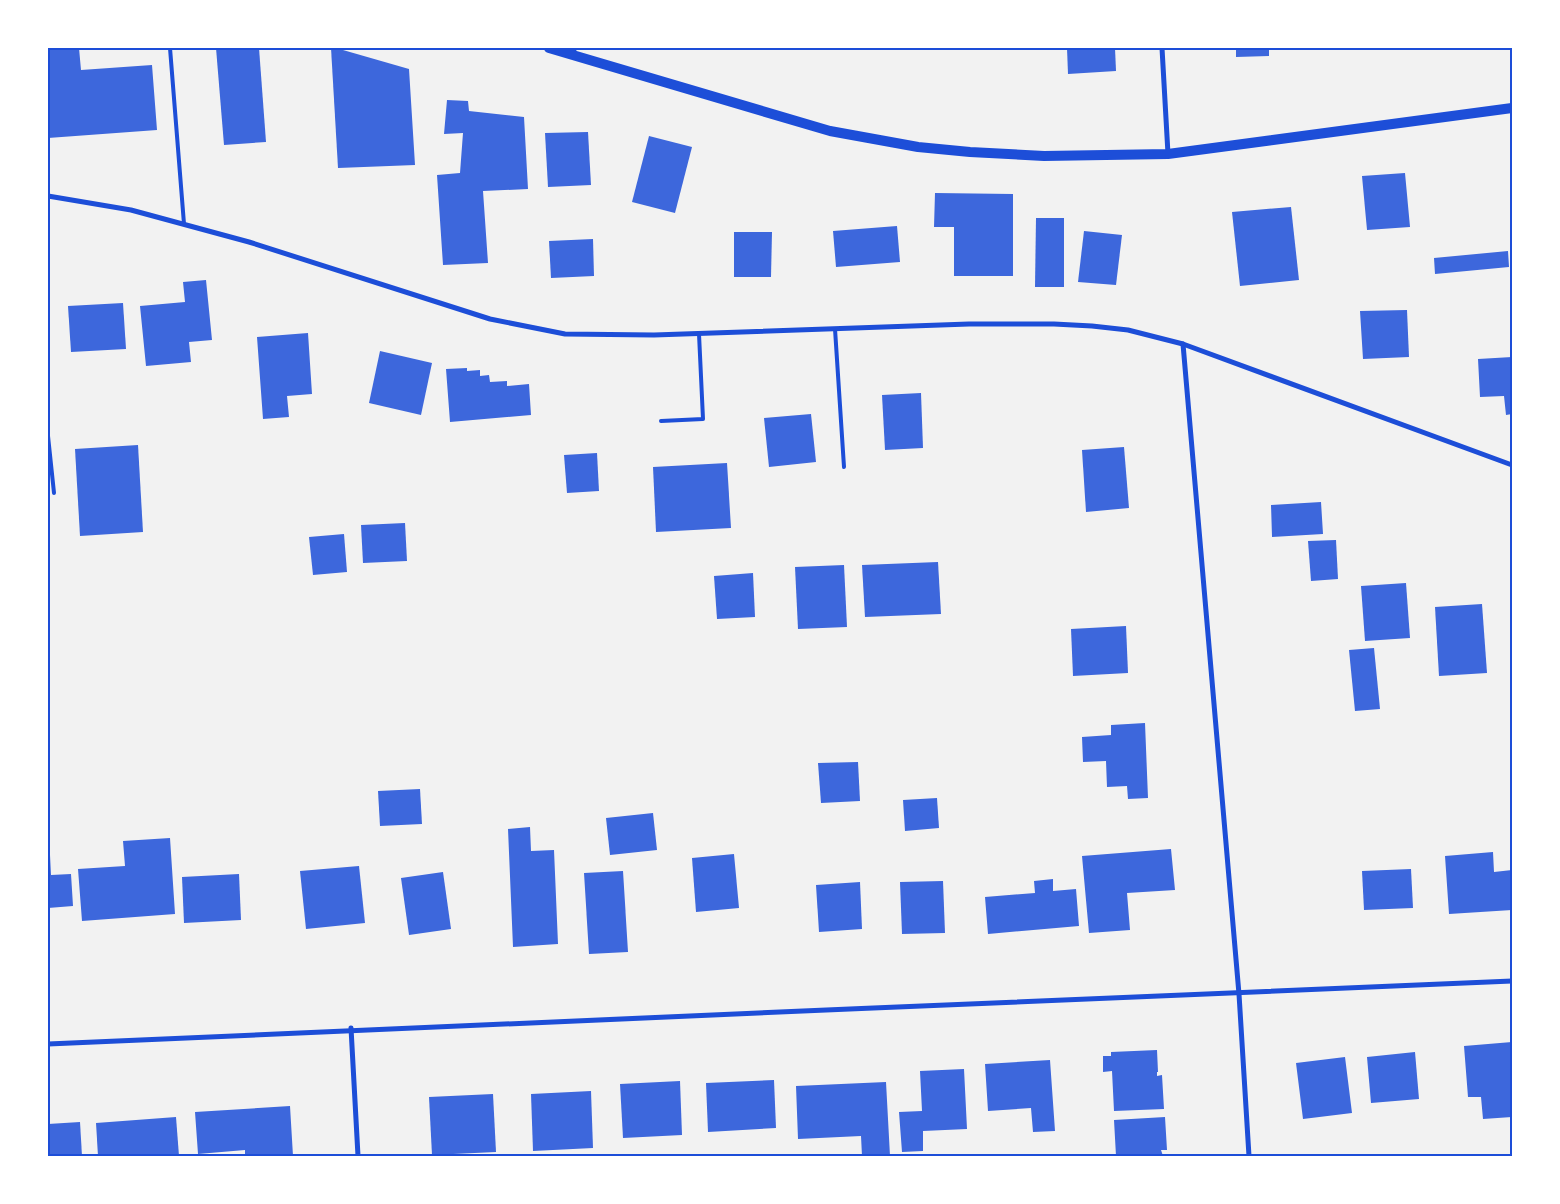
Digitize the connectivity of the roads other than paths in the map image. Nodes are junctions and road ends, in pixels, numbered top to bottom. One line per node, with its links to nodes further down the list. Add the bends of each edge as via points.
1 (170, 48): 8 (lane)
2 (549, 48): 4 (main road)
3 (1162, 48): 6 (street)
4 (574, 51): 6 (main road, via 830,131 918,147 1044,156)
5 (1512, 108): 6 (main road)
6 (1168, 154)
7 (48, 196): 8 (street, via 131,210)
8 (184, 224): 10 (street, via 258,244 490,319 565,334)
9 (836, 329): 10 (street); 11 (street, via 969,324 1082,325 1128,330); 15 (lane)
10 (699, 334): 12 (lane, via 703,419)
11 (1183, 344): 14 (street); 18 (street)
12 (661, 421)
13 (48, 436): 16 (lane)
14 (1512, 465)
15 (844, 467)
16 (54, 494)
17 (1512, 982): 18 (street)
18 (1239, 994): 19 (street); 22 (street)
19 (352, 1028): 20 (street); 21 (street)
20 (48, 1044)
21 (358, 1156)
22 (1249, 1156)

